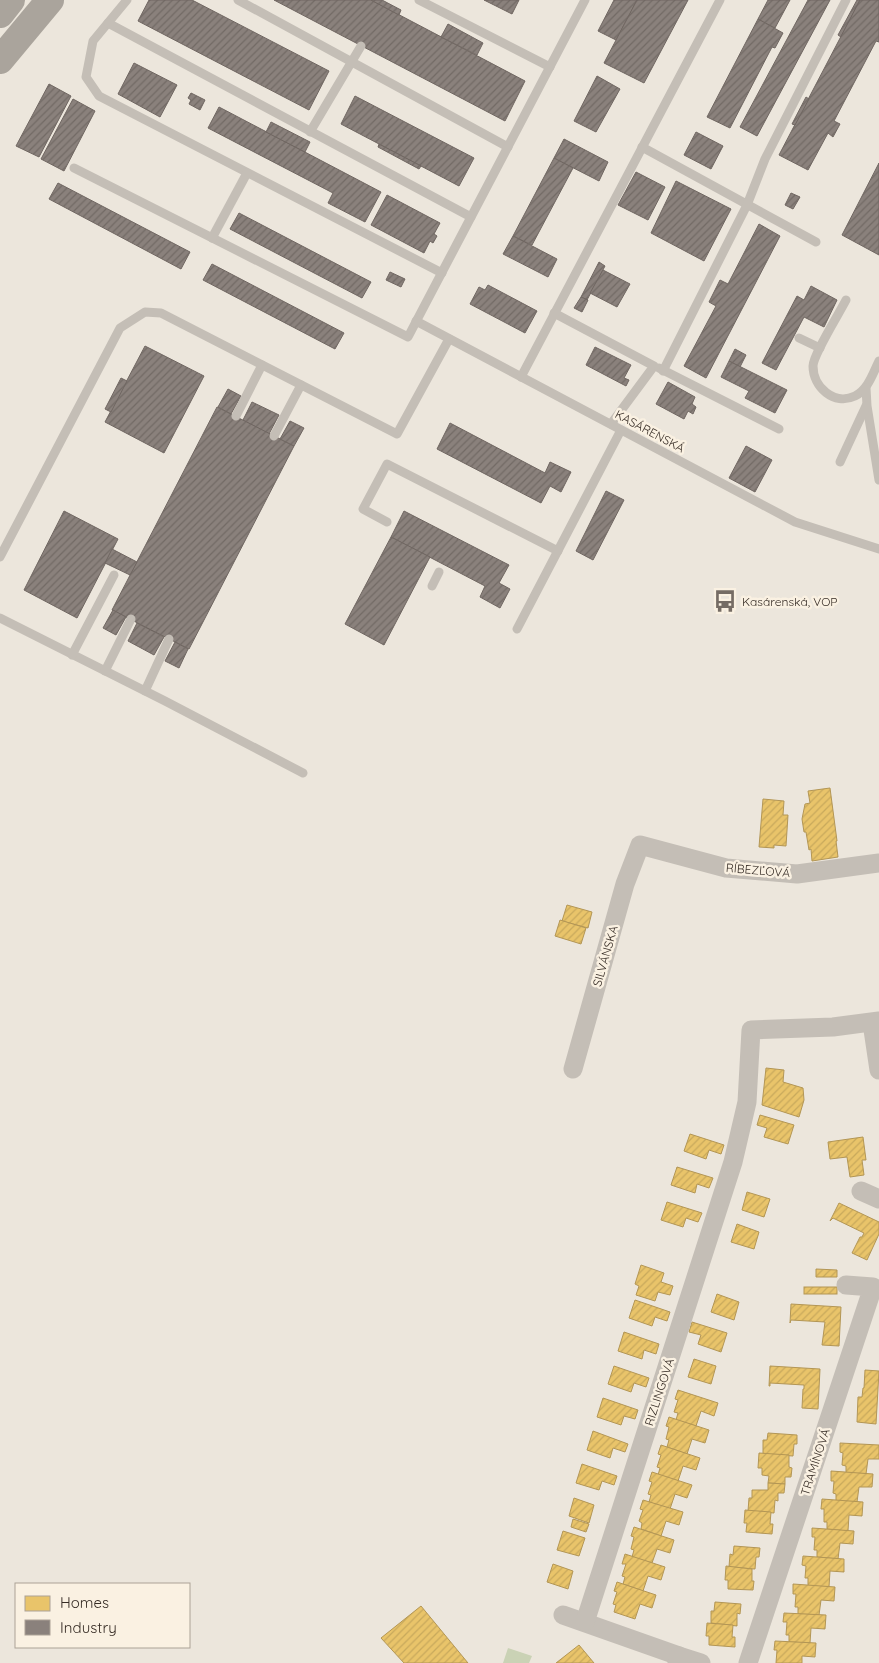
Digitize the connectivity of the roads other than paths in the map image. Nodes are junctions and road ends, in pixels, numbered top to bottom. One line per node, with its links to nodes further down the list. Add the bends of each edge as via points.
1 (11, 0): 9 (highway)
2 (50, 0): 12 (highway)
3 (127, 0): 10 (lane)
4 (238, 0): 13 (lane)
5 (419, 0): 14 (lane)
6 (585, 0): 14 (lane)
7 (720, 0): 17 (lane)
8 (846, 0): 20 (lane, via 765,159)
9 (0, 14)
10 (108, 23): 15 (lane); 19 (lane, via 93,41 86,77 99,96)
11 (361, 46): 13 (lane)
12 (0, 60)
13 (352, 62): 15 (lane); 16 (lane)
14 (550, 67): 16 (lane)
15 (310, 132): 21 (lane)
16 (508, 147): 21 (lane)
17 (642, 147): 20 (lane); 26 (lane)
18 (74, 168): 22 (lane)
19 (247, 173): 22 (lane); 24 (lane)
20 (748, 205): 23 (lane); 34 (lane)
21 (471, 217): 24 (lane)
22 (212, 238): 27 (lane, via 408,337)
23 (816, 242)
24 (442, 273): 27 (lane)
25 (846, 300): 30 (lane)
26 (554, 313): 33 (lane); 35 (lane)
27 (416, 321): 29 (lane, KASÁRENSKÁ)
28 (799, 338): 30 (lane)
29 (450, 339): 35 (lane, KASÁRENSKÁ); 36 (lane, via 397,434)
30 (820, 348): 37 (lane, via 813,364 821,389 842,398 855,396)
31 (879, 362): 37 (lane)
32 (262, 365): 36 (lane); 39 (lane); 49 (lane, via 161,313 145,312 120,328)
33 (654, 366): 34 (lane); 40 (lane)
34 (663, 371): 41 (lane)
35 (521, 377): 40 (lane, KASÁRENSKÁ)
36 (301, 385): 43 (lane)
37 (866, 388): 38 (lane)
38 (867, 406): 44 (lane); 45 (lane)
39 (236, 416)
40 (611, 424): 42 (lane, KASÁRENSKÁ)
41 (779, 429)
42 (621, 430): 47 (lane, KASÁRENSKÁ, via 795,522); 48 (lane)
43 (274, 436)
44 (840, 462)
45 (879, 480)
46 (387, 522): 48 (lane, via 363,509 387,464)
47 (879, 549)
48 (558, 551): 55 (lane)
49 (0, 557)
50 (439, 572): 52 (lane)
51 (114, 574): 57 (lane)
52 (432, 586)
53 (0, 618): 57 (lane)
54 (131, 620): 58 (lane)
55 (517, 629)
56 (169, 639): 59 (lane)
57 (72, 655): 58 (lane)
58 (105, 671): 59 (lane)
59 (145, 691): 60 (lane)
60 (303, 774)
61 (640, 845): 62 (street, RÍBEZĽOVÁ, via 726,868 797,874); 64 (street, SILVÁNSKA, via 625,884)
62 (879, 863)
63 (876, 1022): 65 (street); 70 (street, RIZLINGOVÁ, via 751,1030 747,1102 733,1162)
64 (574, 1069)
65 (879, 1070)
66 (861, 1191): 67 (street)
67 (879, 1199)
68 (846, 1285): 73 (street, TRAMÍNOVÁ, via 873,1287)
69 (563, 1614): 70 (street)
70 (585, 1622): 71 (street)
71 (678, 1660): 72 (street)
72 (701, 1663)
73 (748, 1663)

